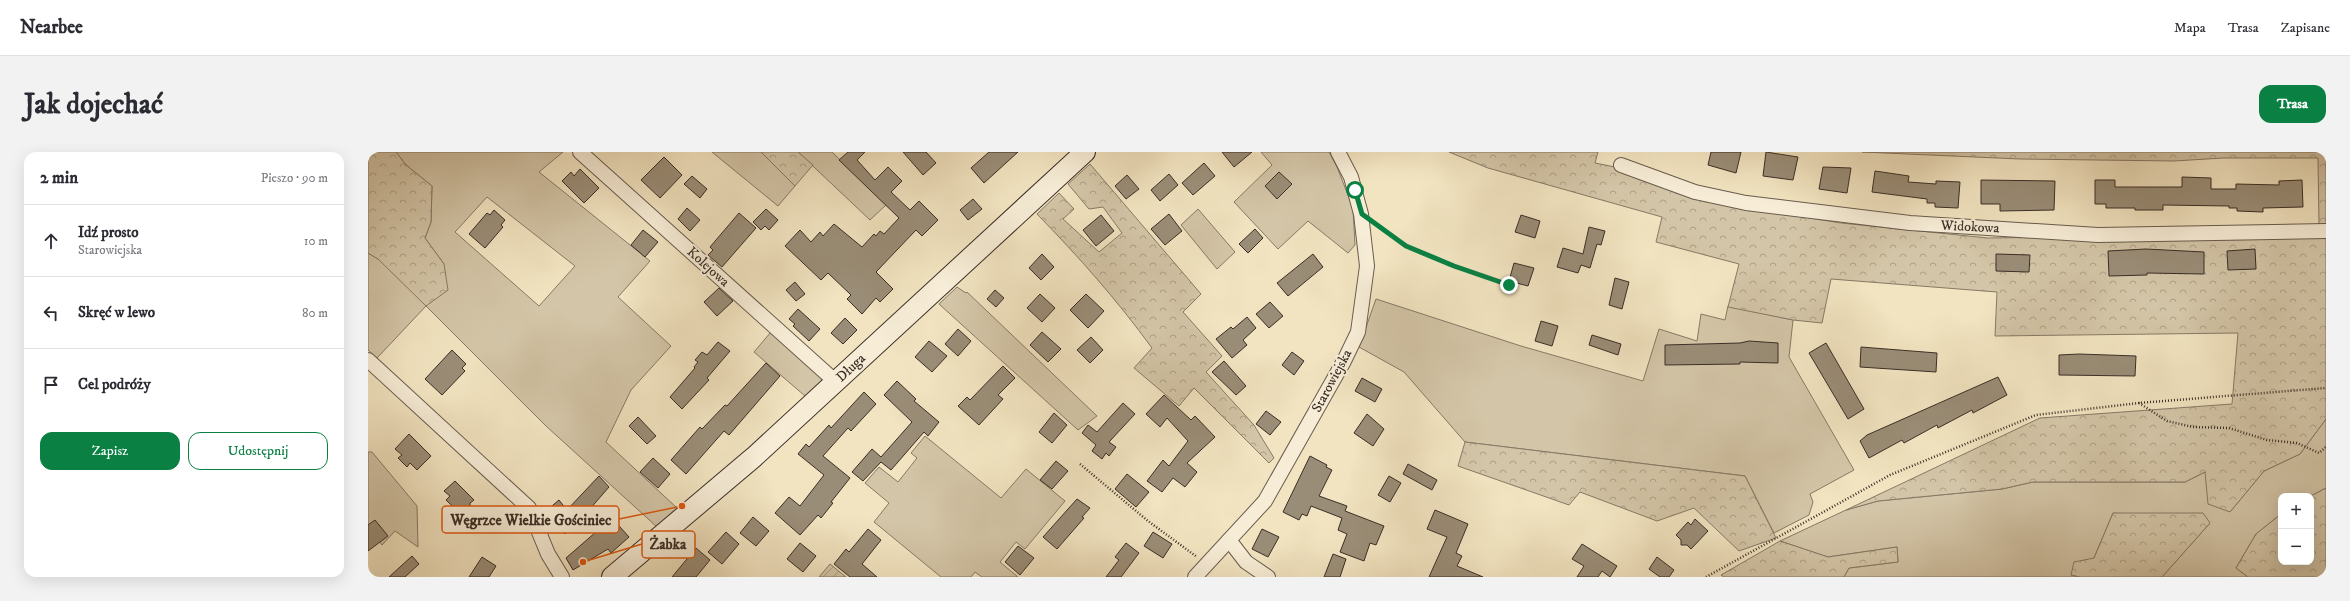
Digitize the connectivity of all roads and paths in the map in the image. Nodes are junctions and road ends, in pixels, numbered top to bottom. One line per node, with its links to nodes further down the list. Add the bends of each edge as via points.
1 (580, 152): 9 (street, Kolejowa)
2 (1086, 152): 9 (street, Długa)
3 (1338, 152): 5 (street, Starowiejska, via 1350,177)
4 (1621, 166): 6 (street, Widokowa, via 1695,192 1746,203 1910,223 2098,235)
5 (1362, 214): 7 (path, via 1406,246); 14 (street, Starowiejska, via 1367,266 1358,332 1265,501)
6 (2326, 231)
7 (1509, 285)
8 (368, 360): 16 (street, via 530,508 548,554)
9 (836, 382): 17 (street, Długa, via 746,464)
10 (2326, 388): 11 (path)
11 (2139, 403): 12 (path, via 2167,421 2193,427 2229,428 2267,440 2297,443 2319,454); 20 (path, via 2036,414 1890,475)
12 (2326, 447)
13 (1080, 464): 15 (path, via 1148,521)
14 (1229, 540): 15 (street, Starowiejska); 19 (street, via 1246,562)
15 (1207, 564): 18 (street, Starowiejska)
16 (562, 577)
17 (612, 577)
18 (1196, 577)
19 (1268, 577)
20 (1706, 577)

